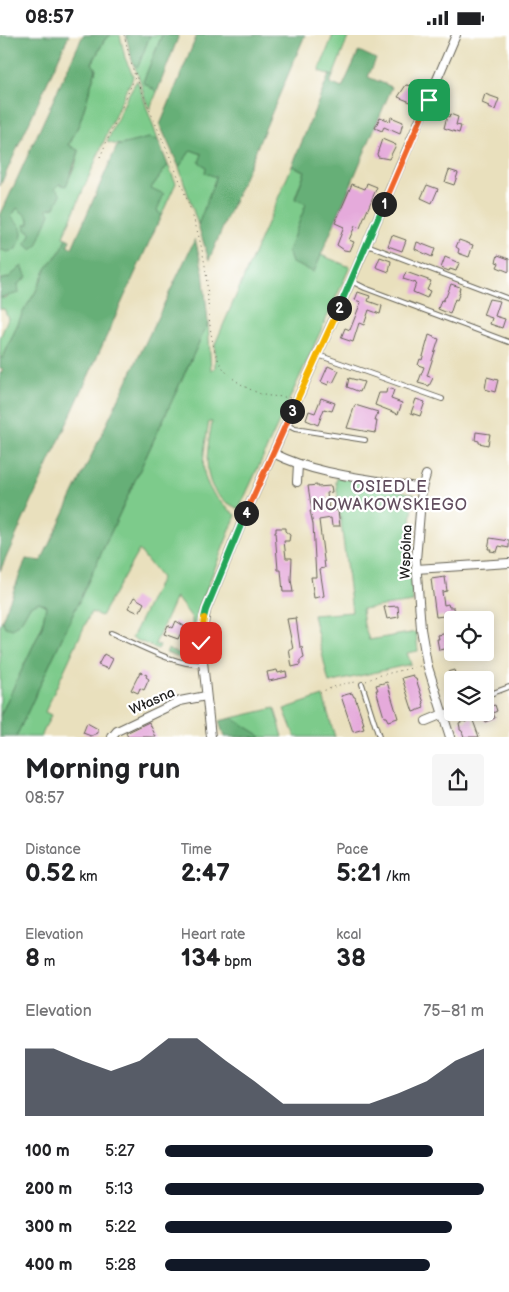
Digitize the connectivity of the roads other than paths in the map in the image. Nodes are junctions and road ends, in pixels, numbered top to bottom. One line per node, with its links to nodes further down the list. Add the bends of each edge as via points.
1 (456, 35): 2 (street)
2 (367, 245): 3 (street); 4 (lane)
3 (351, 281): 5 (lane); 6 (street)
4 (509, 299)
5 (509, 342)
6 (318, 355): 7 (lane); 8 (street)
7 (442, 399)
8 (286, 425): 9 (lane); 10 (street)
9 (365, 440)
10 (273, 453): 11 (street); 18 (street, via 206,610 201,643)
11 (298, 464): 13 (street); 14 (street)
12 (426, 475): 14 (street, Wspólna)
13 (296, 482)
14 (422, 488): 16 (street, Wspólna)
15 (509, 563): 16 (street)
16 (416, 569): 23 (street, Wspólna, via 421,629)
17 (111, 633): 18 (lane, via 178,661)
18 (203, 664): 22 (street)
19 (362, 684): 27 (lane)
20 (509, 687): 21 (lane)
21 (494, 693)
22 (206, 696): 25 (street, Własna, via 180,701 117,731); 26 (street)
23 (443, 714): 24 (street); 28 (street, Wspólna)
24 (426, 721)
25 (112, 737)
26 (211, 737)
27 (379, 737)
28 (450, 737)

